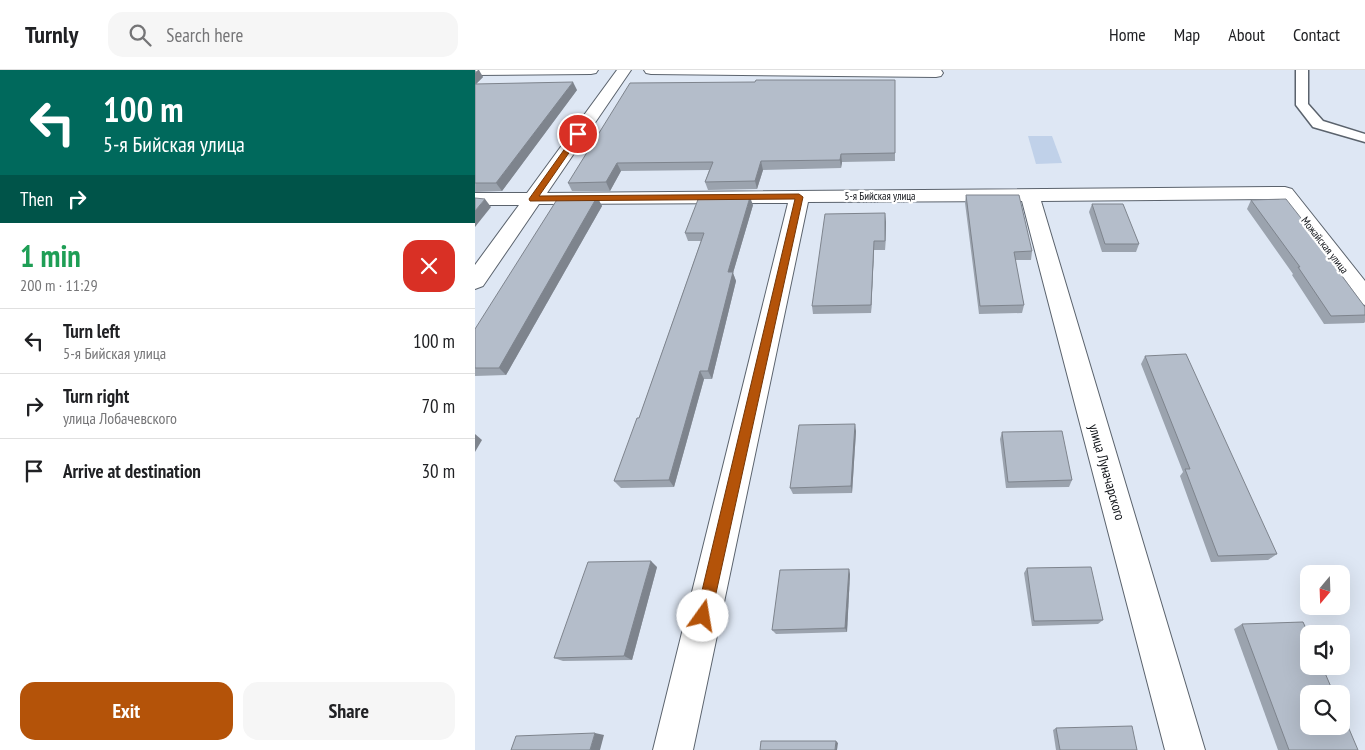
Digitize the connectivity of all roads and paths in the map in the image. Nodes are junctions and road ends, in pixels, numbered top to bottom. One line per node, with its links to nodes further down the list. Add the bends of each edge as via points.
1 (591, 70): 5 (street)
2 (623, 70): 12 (street)
3 (651, 70): 6 (street)
4 (1302, 70): 7 (lane, via 1302,105 1318,124)
5 (475, 71)
6 (935, 74)
7 (1365, 138)
8 (1285, 193): 9 (street, 5-я Бийская улица); 14 (street, Можайская улица)
9 (1030, 195): 10 (street, 5-я Бийская улица); 16 (street, улица Луначарского)
10 (799, 197): 12 (street, 5-я Бийская улица); 15 (street)
11 (475, 199): 12 (street, 5-я Бийская улица)
12 (533, 199): 13 (street)
13 (475, 281)
14 (1365, 298)
15 (673, 750)
16 (1185, 750)

